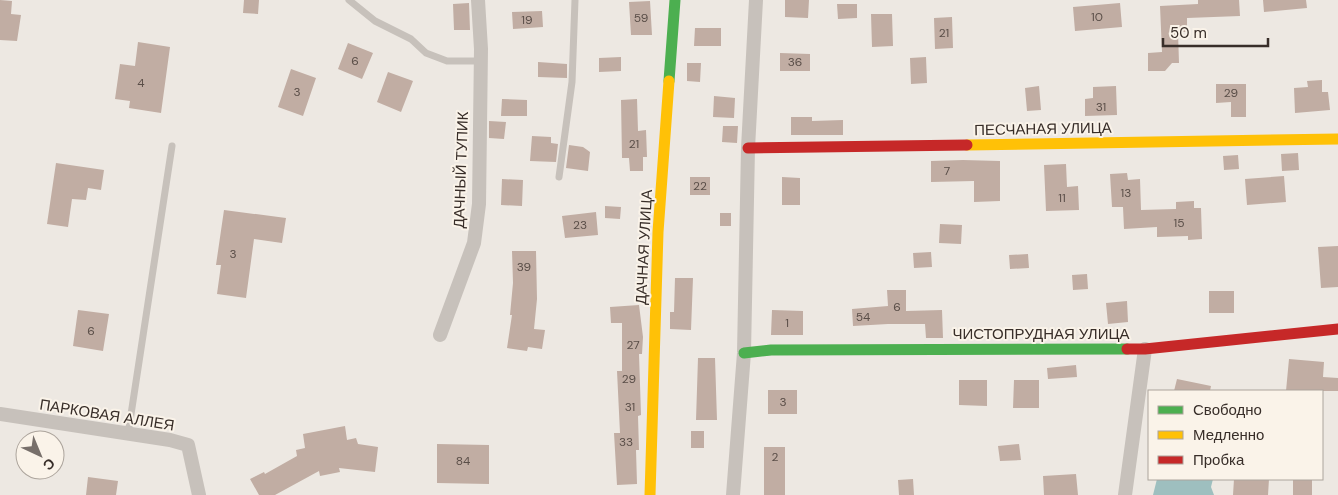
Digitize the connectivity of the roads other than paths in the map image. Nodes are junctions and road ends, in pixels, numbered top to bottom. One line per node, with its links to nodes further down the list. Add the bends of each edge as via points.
1 (349, 0): 6 (lane, via 375,21 410,40 426,53 447,61)
2 (478, 0): 6 (street, ДАЧНЫЙ ТУПИК)
3 (575, 0): 10 (lane, via 572,82)
4 (675, 0): 18 (street, ДАЧНАЯ УЛИЦА, via 658,232)
5 (756, 0): 9 (street)
6 (481, 60): 12 (street, ДАЧНЫЙ ТУПИК, via 479,204 474,243)
7 (1338, 139): 9 (street, ПЕСЧАНАЯ УЛИЦА)
8 (172, 146): 16 (lane)
9 (748, 148): 14 (street)
10 (559, 177)
11 (1338, 329): 13 (street, ЧИСТОПРУДНАЯ УЛИЦА)
12 (440, 335)
13 (1144, 349): 14 (street, ЧИСТОПРУДНАЯ УЛИЦА); 20 (street)
14 (744, 352): 19 (street)
15 (0, 414): 16 (street, ПАРКОВАЯ АЛЛЕЯ)
16 (128, 435): 17 (street, ПАРКОВАЯ АЛЛЕЯ, via 188,445)
17 (199, 495)
18 (650, 495)
19 (732, 495)
20 (1125, 495)

